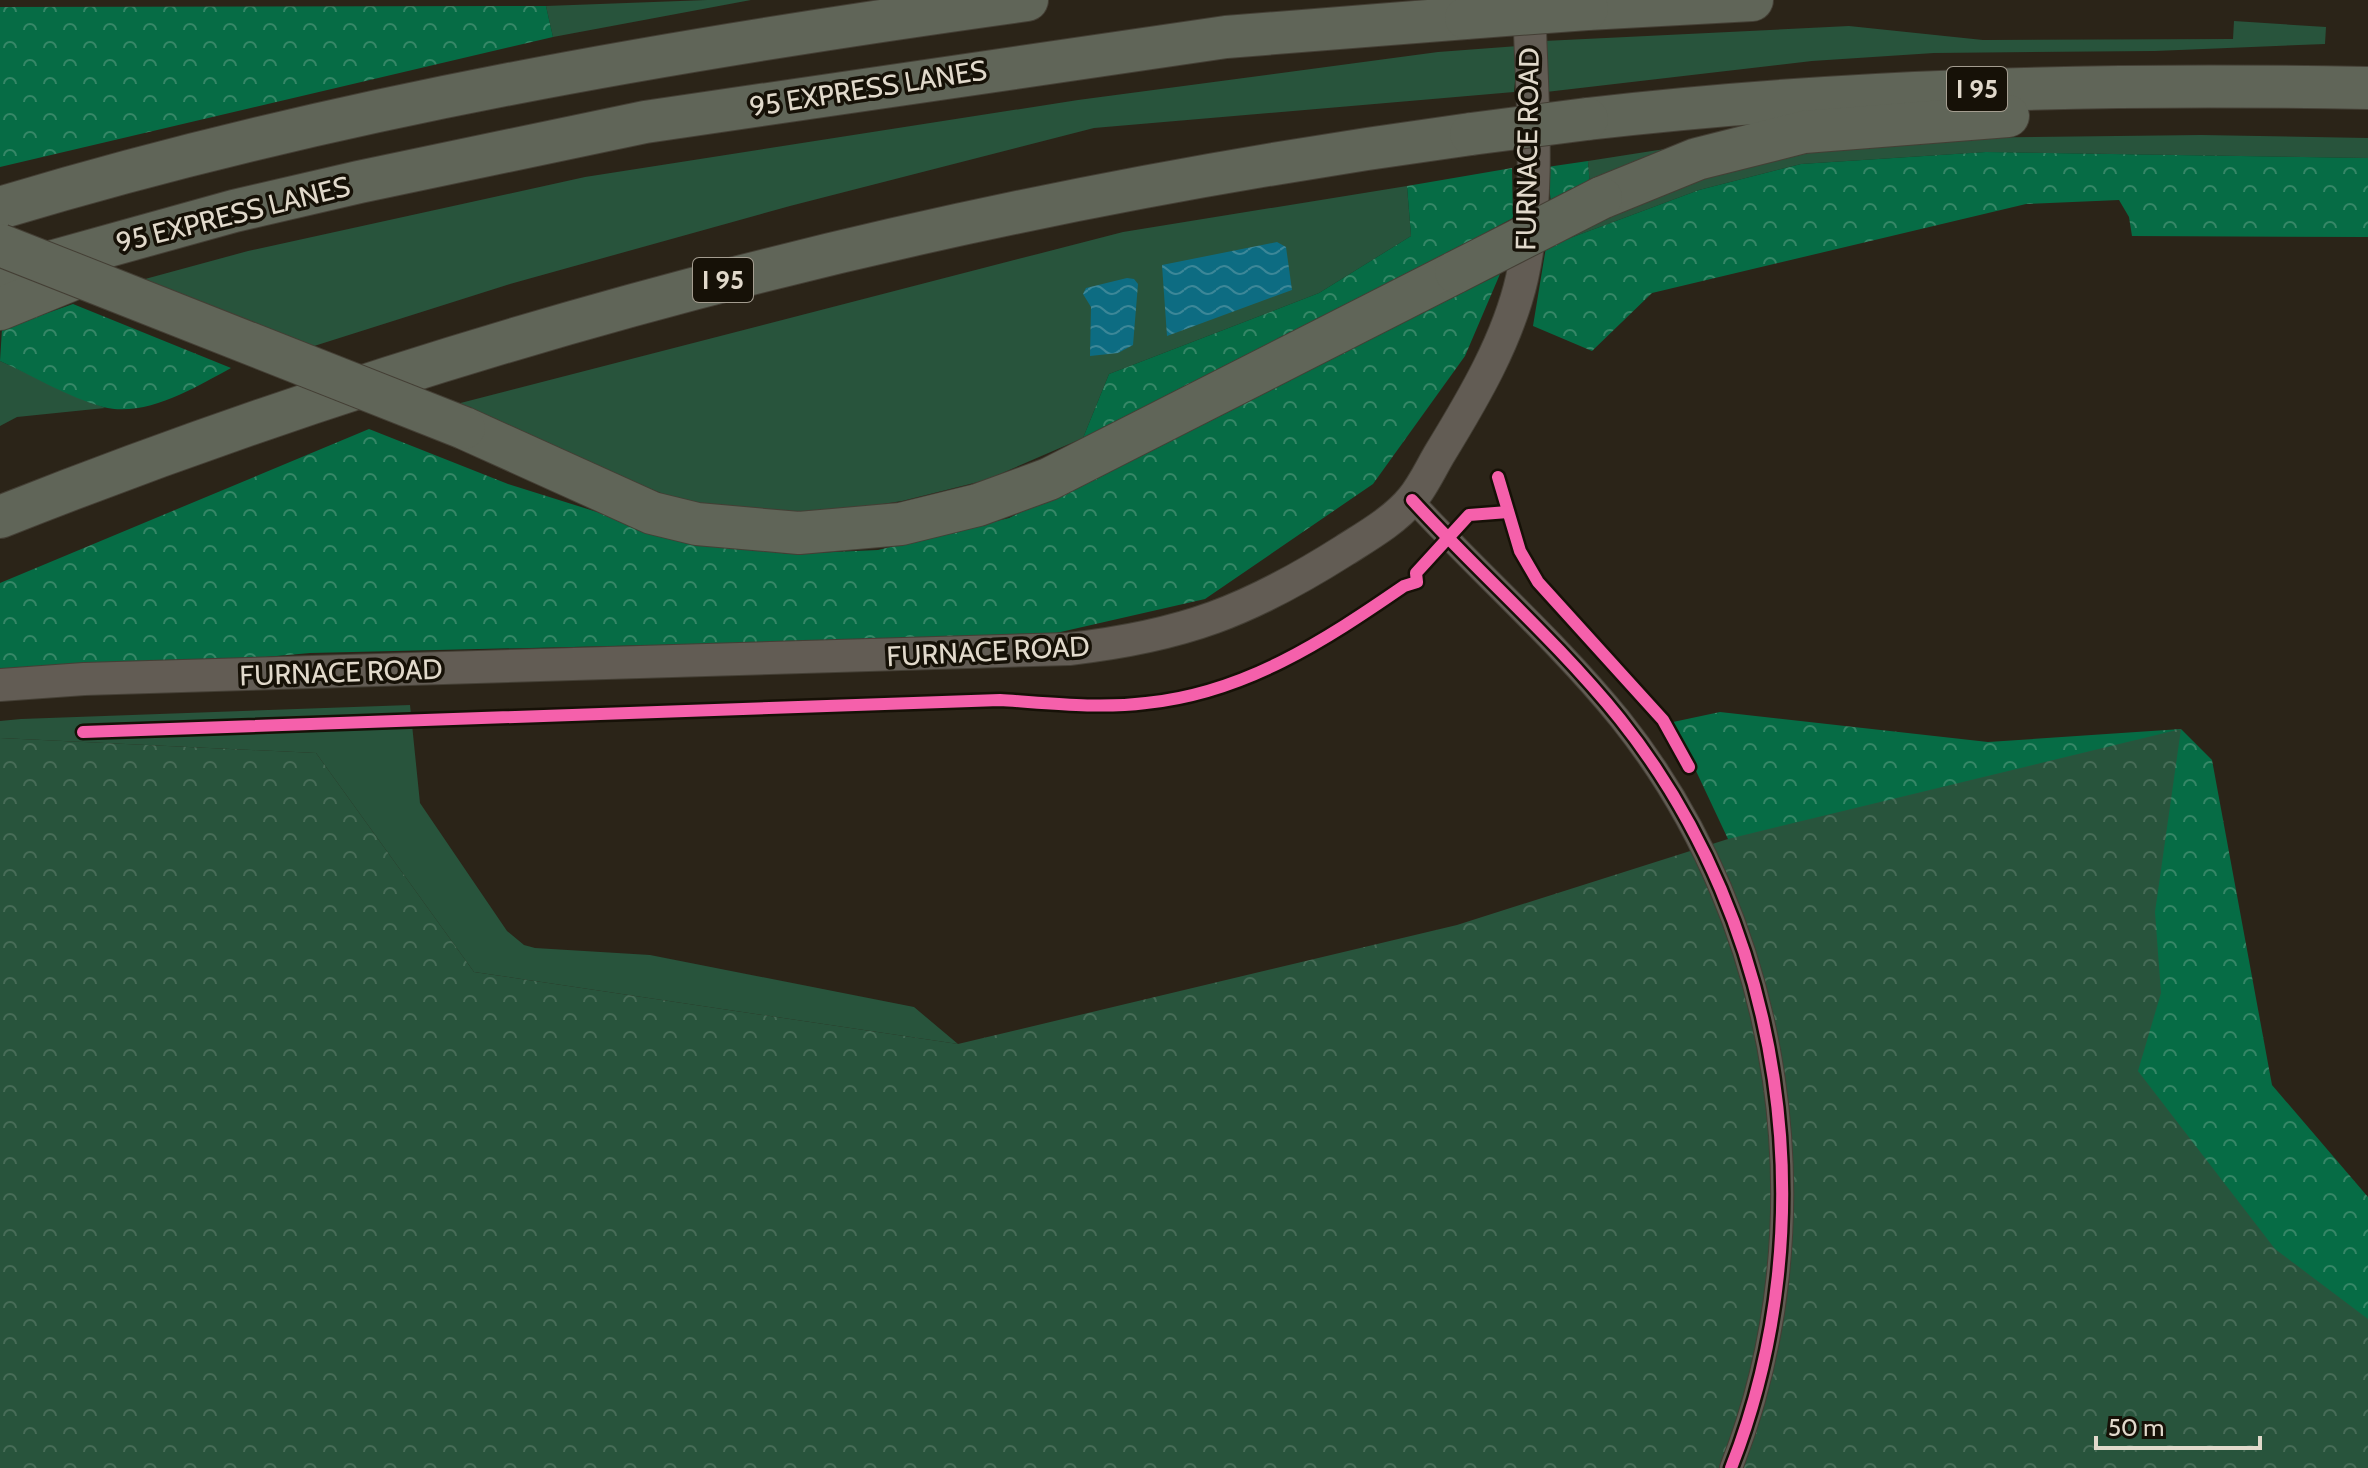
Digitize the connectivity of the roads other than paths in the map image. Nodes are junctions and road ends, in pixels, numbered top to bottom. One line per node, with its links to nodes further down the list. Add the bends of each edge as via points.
1 (1027, 0): 6 (highway, via 753,41 447,97 302,128)
2 (1529, 0): 11 (main road, FURNACE ROAD, via 1532,186 1522,280 1491,362)
3 (1752, 0): 7 (highway, 95 EXPRESS LANES, bridge, via 1226,37 645,122)
4 (2301, 87): 5 (highway, I 95); 8 (highway, bridge, via 2097,113 1804,132 1697,159 1601,198 1049,479 978,505 901,524 799,533 697,524 652,513 464,428); 12 (highway, I 95, bridge, via 2086,86 1865,94 1587,119 1312,156 1119,190 793,261 496,343 193,444)
5 (2368, 88)
6 (0, 208)
7 (234, 211): 9 (highway, 95 EXPRESS LANES); 10 (highway)
8 (0, 245)
9 (0, 276)
10 (0, 309)
11 (1412, 500): 13 (main road, FURNACE ROAD, via 1360,540 1248,607 1128,643 1009,653); 14 (street, via 1594,689 1644,752 1708,862 1750,972 1778,1109 1781,1241 1760,1377)
12 (0, 517)
13 (0, 685)
14 (1731, 1468)

